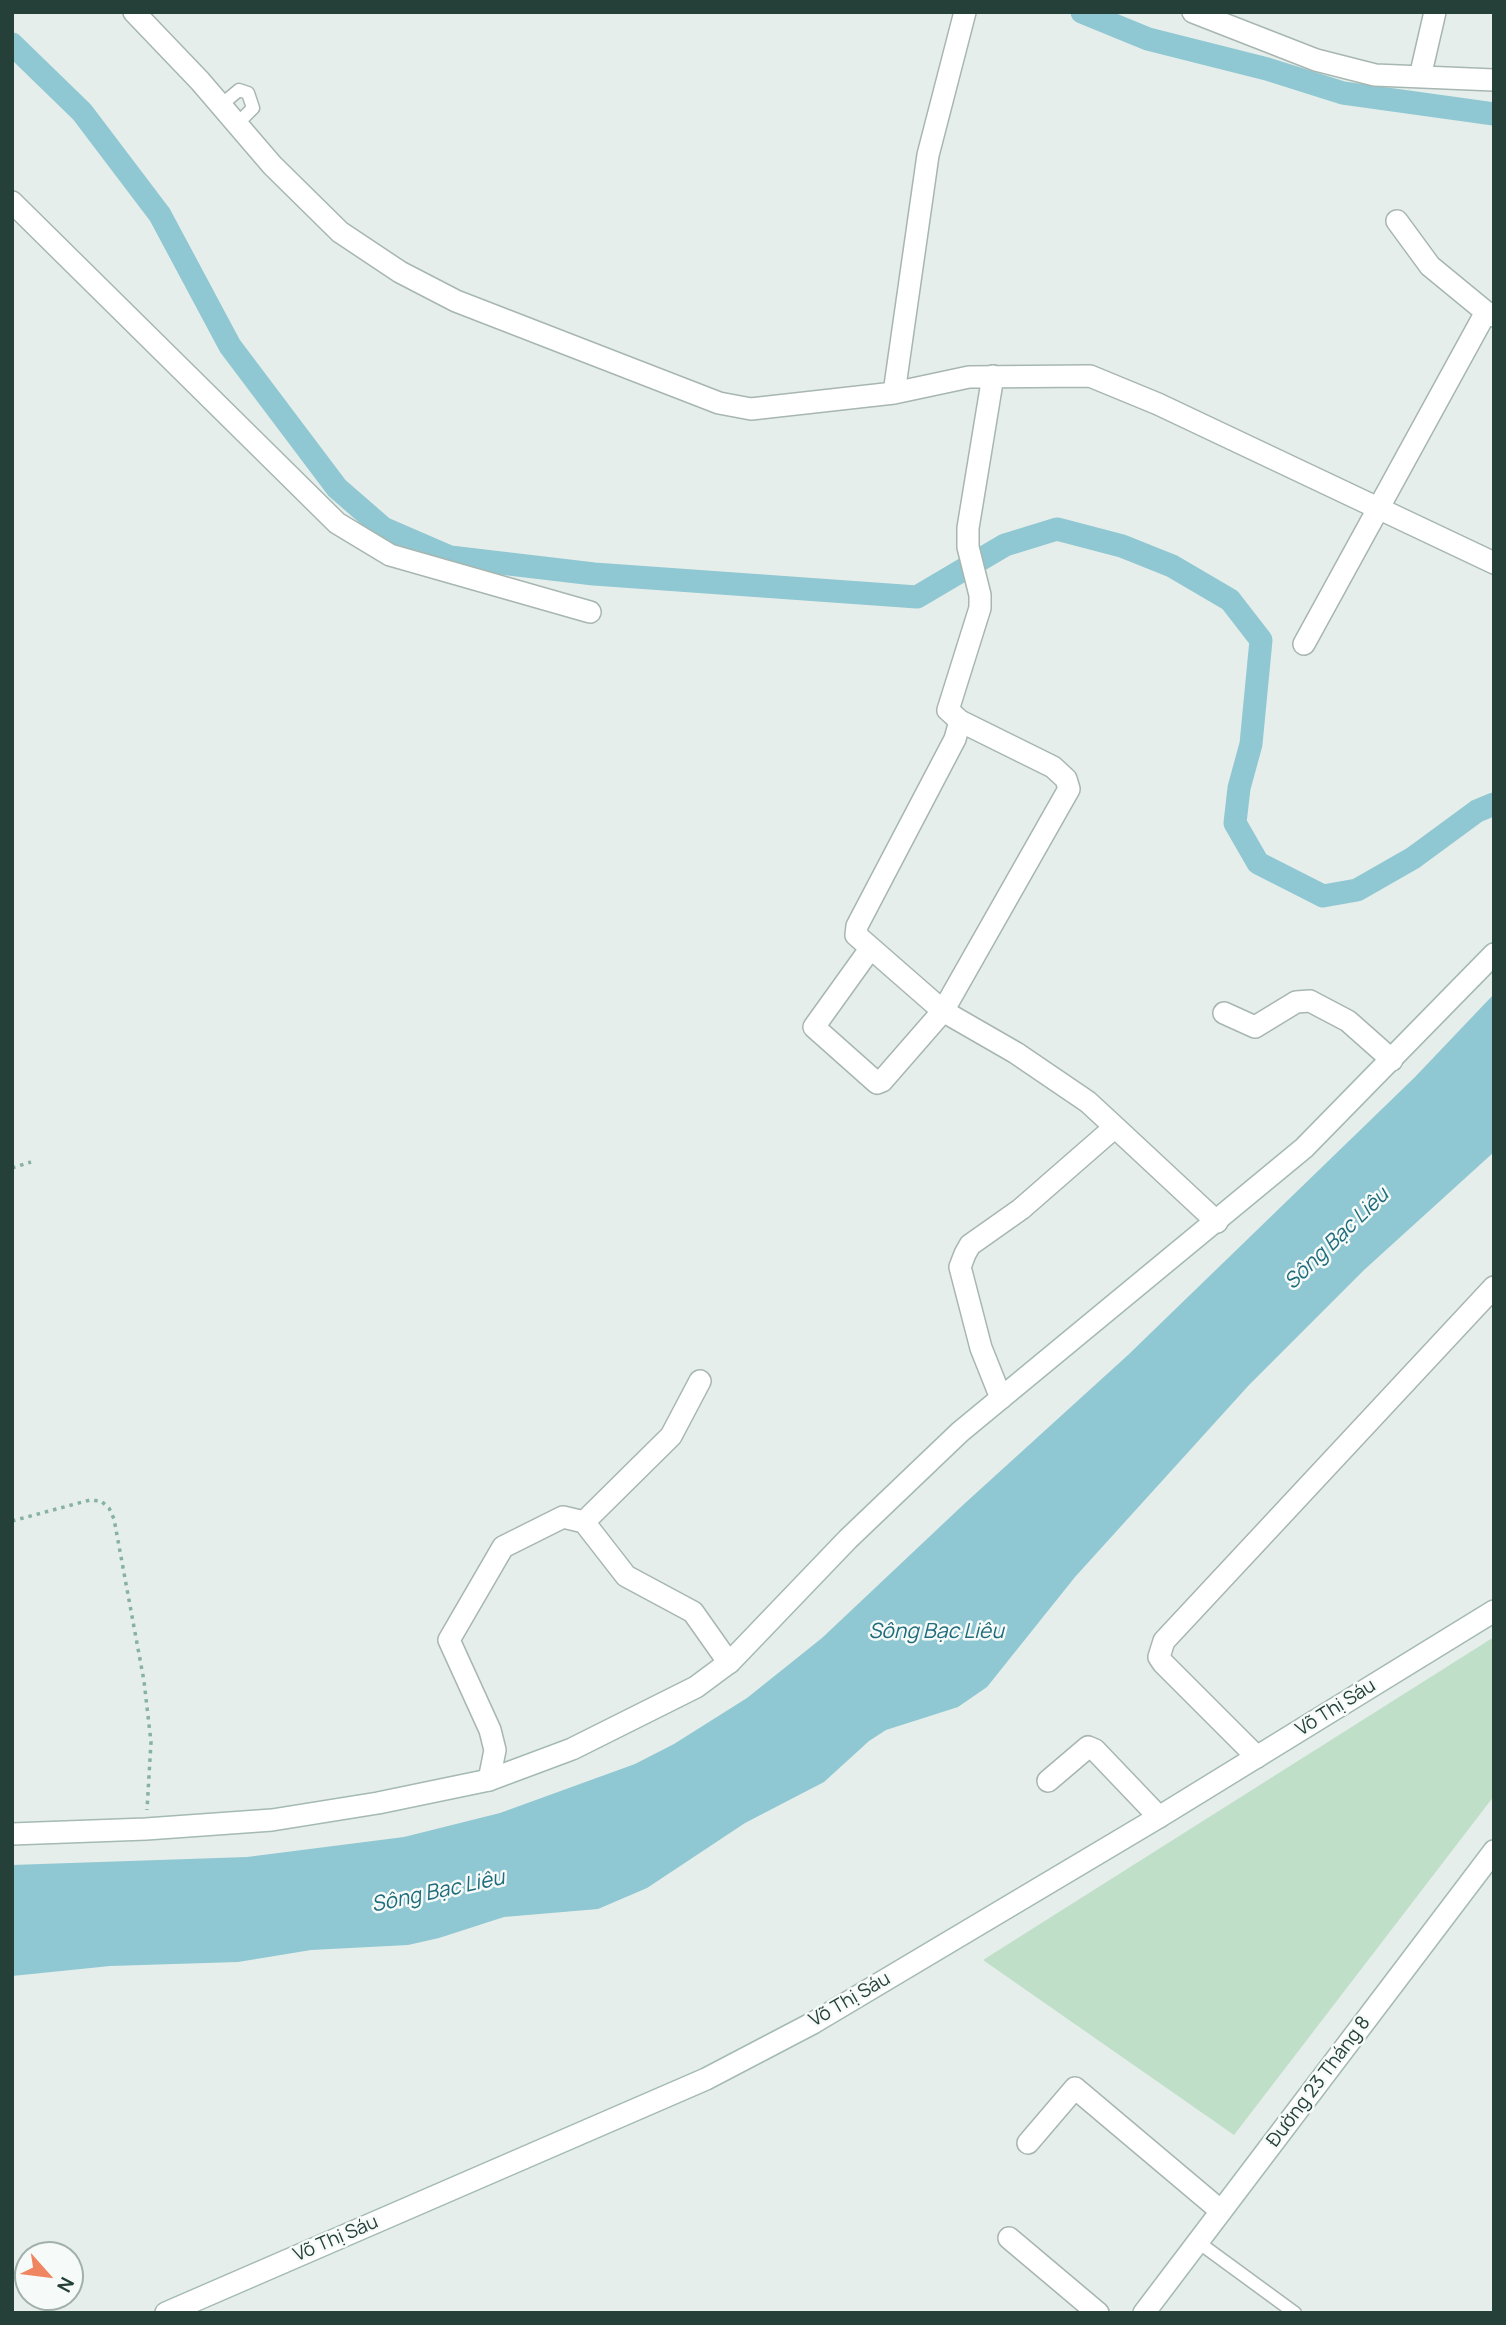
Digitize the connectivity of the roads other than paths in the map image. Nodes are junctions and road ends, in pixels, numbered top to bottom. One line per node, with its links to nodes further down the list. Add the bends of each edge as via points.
1 (134, 12): 11 (street, via 272,165 340,232 456,302 719,403 779,408)
2 (965, 12): 11 (street, via 928,155)
3 (1193, 12): 5 (street, via 1340,67 1375,75)
4 (1435, 12): 5 (street)
5 (1420, 77): 6 (street)
6 (1494, 80)
7 (12, 202): 14 (street, via 337,523 390,555)
8 (1397, 221): 9 (street, via 1430,266)
9 (1490, 314): 12 (street)
10 (993, 376): 11 (street); 12 (street, via 1090,376); 16 (street, via 968,528 980,608 948,706)
11 (894, 393)
12 (1380, 509): 13 (street); 15 (street)
13 (1494, 563)
14 (590, 612)
15 (1304, 644)
16 (960, 721): 17 (street, via 955,740 857,926 856,935); 19 (street, via 1053,767 1069,789)
17 (870, 949): 19 (street); 19 (street, via 814,1027 877,1083)
18 (1494, 954): 21 (street)
19 (943, 1011): 22 (street, via 1016,1053 1088,1102)
20 (1224, 1013): 21 (street, via 1255,1027 1296,1002 1310,1001 1348,1021)
21 (1392, 1060): 23 (street, via 1304,1148)
22 (1115, 1127): 23 (street); 26 (street, via 1021,1209 970,1245 965,1254 960,1267 981,1348)
23 (1217, 1222): 26 (street)
24 (1494, 1287): 30 (street, via 1164,1641 1159,1657 1163,1663)
25 (700, 1381): 27 (street, via 671,1436)
26 (1001, 1398): 29 (street, via 848,1539)
27 (584, 1522): 29 (street, via 626,1576 693,1612); 31 (street, via 563,1517 503,1547 449,1640 490,1730 495,1750)
28 (1494, 1611): 30 (street, Võ Thị Sáu)
29 (729, 1663): 31 (street, via 696,1687 572,1749)
30 (1257, 1757): 33 (street, Võ Thị Sáu)
31 (489, 1780): 34 (street, via 272,1820)
32 (1048, 1781): 33 (street, via 1088,1747)
33 (1159, 1817): 40 (street, Võ Thị Sáu, via 813,2023 706,2079)
34 (12, 1834)
35 (1494, 1851): 37 (street, Đường 23 Tháng 8)
36 (1028, 2143): 37 (street, via 1075,2088)
37 (1221, 2211): 39 (street, Đường 23 Tháng 8)
38 (1009, 2238): 41 (street)
39 (1198, 2242): 42 (street, Đường 23 Tháng 8); 43 (lane)
40 (166, 2313)
41 (1098, 2313)
42 (1144, 2313)
43 (1295, 2313)

